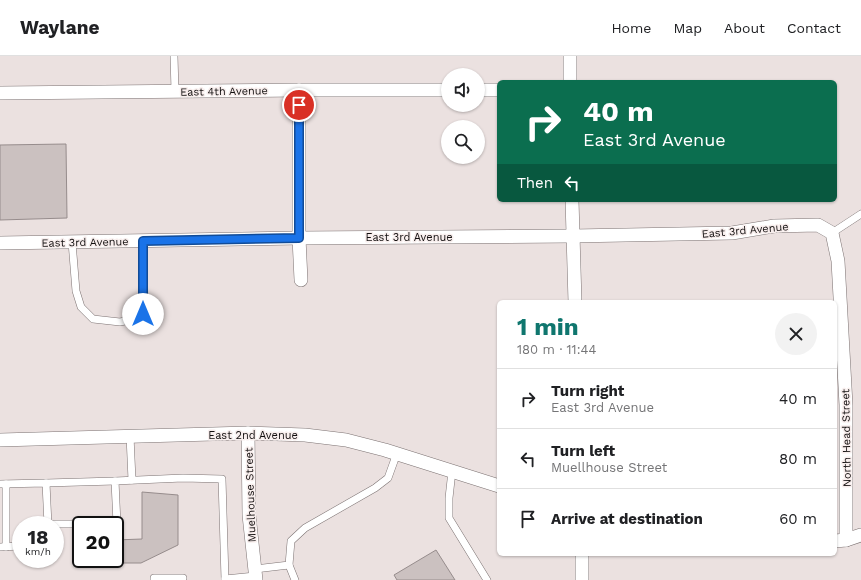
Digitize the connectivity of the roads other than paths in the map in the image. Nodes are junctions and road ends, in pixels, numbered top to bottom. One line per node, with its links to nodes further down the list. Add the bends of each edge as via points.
1 (174, 56): 8 (lane)
2 (570, 56): 3 (street)
3 (570, 80)
4 (299, 90): 5 (street, East 4th Avenue); 8 (street, East 4th Avenue); 14 (street)
5 (441, 90)
6 (485, 90): 7 (street)
7 (497, 90)
8 (174, 91): 9 (street, East 4th Avenue)
9 (0, 93)
10 (572, 202): 13 (street)
11 (861, 214): 12 (lane)
12 (832, 233): 13 (street, East 3rd Avenue, via 818,225 774,226 732,233); 33 (street, North Head Street, via 838,261 846,405)
13 (573, 236): 14 (street, East 3rd Avenue); 19 (street)
14 (299, 238): 15 (street, East 3rd Avenue); 18 (street)
15 (143, 241): 16 (street, East 3rd Avenue); 16 (lane, via 143,314 140,318 120,322 93,319 81,307 76,291)
16 (72, 242): 17 (street, East 3rd Avenue)
17 (0, 243)
18 (301, 280)
19 (575, 300)
20 (248, 434): 21 (street, East 2nd Avenue); 23 (street, East 2nd Avenue, via 305,435 346,440); 37 (street, Muelhouse Street, via 249,516)
21 (130, 436): 22 (street, East 2nd Avenue); 25 (lane)
22 (0, 440)
23 (397, 453): 24 (street, East 2nd Avenue); 36 (lane, via 388,478 305,528 291,541)
24 (452, 471): 29 (street, East 2nd Avenue); 42 (lane, via 449,518)
25 (132, 480): 26 (lane); 40 (lane, via 222,479)
26 (115, 481): 27 (lane); 31 (lane, via 117,524)
27 (46, 483): 28 (lane); 30 (lane)
28 (3, 484): 34 (lane)
29 (497, 485)
30 (48, 516)
31 (64, 525)
32 (861, 535): 33 (street)
33 (841, 540)
34 (3, 547)
35 (582, 556): 43 (street)
36 (289, 565): 37 (lane); 41 (lane)
37 (255, 575): 40 (lane)
38 (184, 578): 39 (lane)
39 (154, 580)
40 (225, 580)
41 (295, 580)
42 (487, 580)
43 (582, 580)

